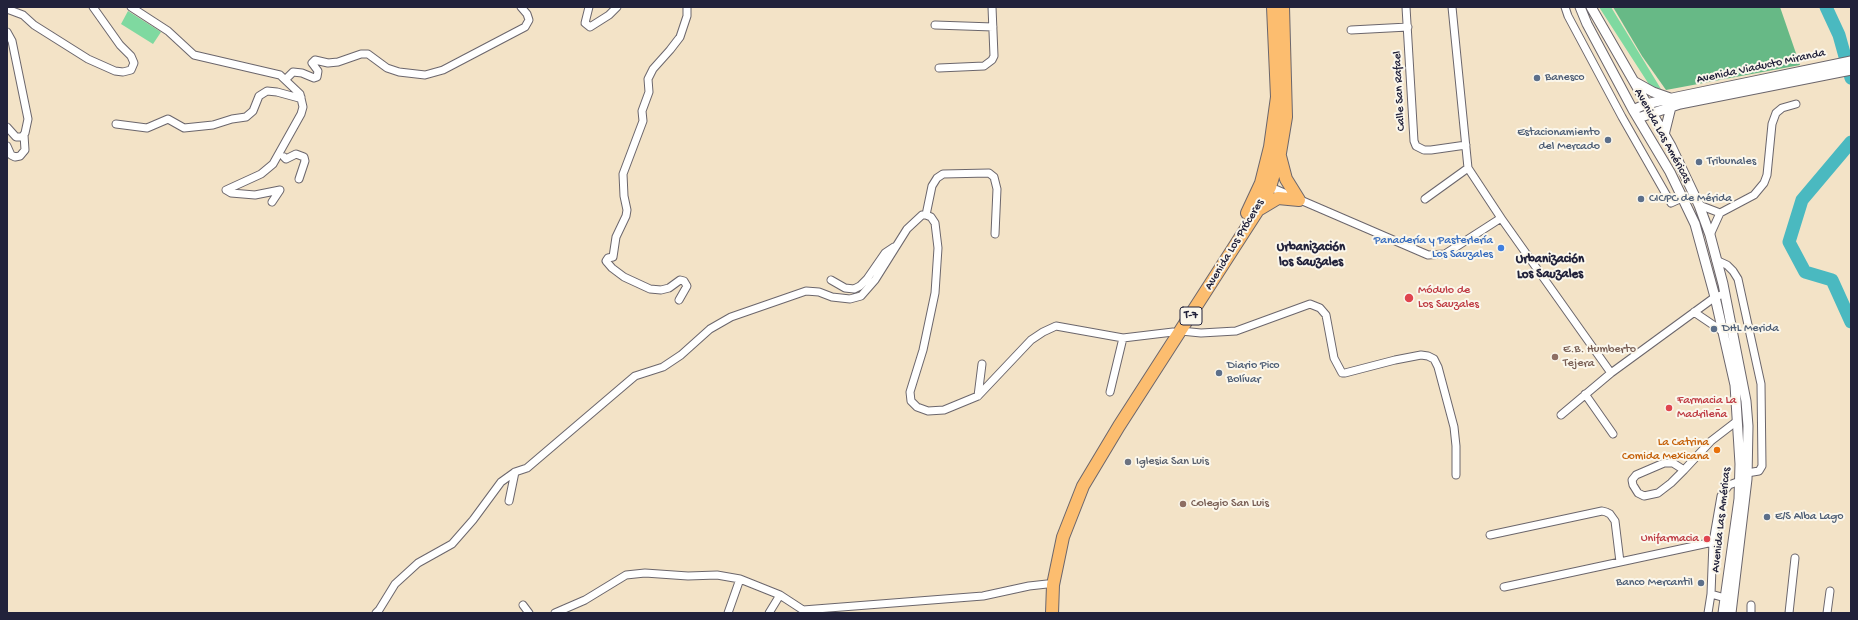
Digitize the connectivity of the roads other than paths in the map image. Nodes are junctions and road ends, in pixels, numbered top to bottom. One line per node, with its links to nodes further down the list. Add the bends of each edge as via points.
1 (94, 7): 15 (street, via 120,45 131,56 134,63 131,70 115,70 88,59 34,25 23,15)
2 (131, 7): 26 (street, via 168,31 194,55 252,67)
3 (521, 7): 26 (street, via 529,20 525,28 443,70 425,75 399,72 387,68 368,54 361,54 338,62 314,60 312,64 318,71 317,77 293,72)
4 (589, 7): 5 (street, via 585,23 590,27)
5 (617, 7)
6 (687, 7): 63 (street, via 687,16 680,37 653,69 648,80 648,92 642,111 643,120 623,174 626,216 616,237 613,256 606,261 624,277 650,289 661,290 680,280 684,281 687,286)
7 (992, 7): 20 (street)
8 (1273, 7): 46 (highway, Avenida Los Próceres / T-7, via 1277,97)
9 (1283, 7): 41 (highway, Avenida Los Próceres / T-7, via 1286,117)
10 (1406, 7): 18 (street, Calle San Rafael)
11 (1452, 7): 38 (street)
12 (1565, 7): 19 (street)
13 (1580, 7): 16 (street, Avenida Las Américas)
14 (1591, 7): 27 (street, Avenida Las Américas)
15 (7, 8)
16 (1586, 21): 19 (street); 33 (street, Avenida Las Américas)
17 (935, 25): 20 (street)
18 (1408, 26): 21 (street); 38 (street, Calle San Rafael, via 1416,146 1431,150)
19 (1573, 26): 43 (street)
20 (993, 27): 24 (street, via 994,56 989,64)
21 (1351, 30)
22 (7, 32): 36 (street, via 12,41 28,119)
23 (1851, 61): 29 (street, Avenida Viaducto Miranda)
24 (939, 68)
25 (1851, 70): 29 (street, Avenida Viaducto Miranda)
26 (286, 79): 28 (street)
27 (1634, 82): 29 (street); 30 (street, Avenida Las Américas)
28 (301, 97): 34 (street, via 266,91 259,96 253,111 246,117 213,126 184,128 168,119 147,128); 40 (street, via 301,114)
29 (1675, 102): 30 (street); 32 (street); 37 (street)
30 (1646, 104): 32 (street, Avenida Las Américas); 33 (street)
31 (1796, 104): 53 (street, via 1782,108 1776,113 1772,124 1767,175 1759,190)
32 (1652, 113): 33 (street); 37 (street, Avenida Las Américas)
33 (1636, 114): 42 (street, Avenida Las Américas)
34 (116, 124)
35 (7, 127): 36 (street, via 16,137)
36 (24, 135): 39 (street, via 25,150 20,156 12,155)
37 (1664, 135): 51 (street, Avenida Las Américas)
38 (1466, 145): 44 (street)
39 (7, 146)
40 (284, 147): 45 (street, via 284,160 295,154 304,156 305,161); 50 (street, via 265,172 226,190 255,196 280,190)
41 (1280, 153): 46 (highway, Avenida Los Próceres / T-7); 49 (highway, T-7, via 1286,179)
42 (1658, 153): 43 (street); 47 (street, Avenida Las Américas)
43 (1647, 160): 47 (street, via 1670,203)
44 (1468, 168): 48 (street); 55 (street)
45 (299, 179)
46 (1265, 185): 49 (street); 52 (highway, Avenida Los Próceres / T-7); 65 (highway, Avenida Los Próceres / T-7)
47 (1682, 198): 62 (street, Avenida Las Américas, via 1695,224)
48 (1425, 199)
49 (1300, 200): 52 (highway, via 1278,198); 55 (street, via 1428,255 1436,256 1445,254)
50 (272, 202)
51 (1699, 205): 53 (street); 57 (street, Avenida Las Américas)
52 (1258, 210): 65 (highway, Avenida Los Próceres / T-7)
53 (1720, 213): 57 (street)
54 (926, 215): 56 (street, via 932,186 937,178 943,174 989,173 994,177 997,189); 58 (street, via 915,221); 72 (street, via 935,223 938,248 935,293 923,350 910,392 911,402 928,411 944,410)
55 (1501, 218): 69 (street)
56 (995, 234)
57 (1710, 235): 59 (street, Avenida Las Américas)
58 (898, 244): 60 (street, via 884,253 860,286 845,288); 77 (street, via 875,280 861,296 850,299 832,297 819,292 806,292 731,318 710,329 682,355 663,367 635,376 527,468)
59 (1716, 260): 61 (street, Avenida Las Américas); 78 (street, via 1727,265 1738,279 1761,384 1762,466 1759,471)
60 (831, 280)
61 (1724, 294): 62 (street); 78 (street, Avenida Las Américas, via 1746,401)
62 (1715, 296): 64 (street); 66 (street, Avenida Las Américas)
63 (679, 300)
64 (1694, 312): 66 (street); 69 (street)
65 (1177, 331): 67 (street); 79 (street, via 1236,331 1310,304 1320,308 1326,315 1334,358 1342,373 1420,355 1428,356 1438,367 1454,427); 87 (highway, Avenida Los Próceres / T-7, via 1114,421 1073,493 1055,539); 100 (highway, Avenida Los Próceres / T-7, via 1083,486 1063,537 1053,585)
66 (1722, 331): 74 (street, Avenida Las Américas, via 1735,386)
67 (1123, 338): 70 (street); 72 (street, via 1056,326 1031,340)
68 (982, 364): 72 (street)
69 (1611, 373): 71 (street)
70 (1110, 392)
71 (1585, 394): 73 (street); 75 (street)
72 (978, 396)
73 (1561, 415)
74 (1737, 422): 76 (street, via 1721,432); 80 (street, Avenida Las Américas)
75 (1613, 434)
76 (1684, 470): 76 (street, via 1673,463 1664,463 1636,475 1632,480 1633,485 1638,493 1650,496 1658,493)
77 (515, 472): 81 (street); 94 (street, via 501,482 452,544 418,563 394,584)
78 (1747, 473): 103 (street, Avenida Las Américas)
79 (1456, 475)
80 (1740, 481): 83 (street, via 1729,485 1721,496); 92 (street, Avenida Las Américas)
81 (509, 501)
82 (1490, 536): 85 (street, via 1602,511 1610,514 1615,520)
83 (1712, 542): 85 (street); 90 (street)
84 (1795, 558): 104 (street)
85 (1620, 562): 88 (street)
86 (740, 579): 91 (street); 96 (street, via 717,575 626,575 585,600); 97 (street)
87 (1047, 584): 91 (street, via 983,596 803,610); 99 (highway, Avenida Los Próceres / T-7)
88 (1504, 587)
89 (1830, 590): 105 (street)
90 (1711, 594): 92 (street); 101 (street)
91 (780, 595): 98 (street)
92 (1725, 598): 102 (street, Avenida Las Américas)
93 (523, 605): 95 (street)
94 (376, 613)
95 (529, 613)
96 (555, 613)
97 (728, 613)
98 (769, 613)
99 (1046, 613)
100 (1052, 613)
101 (1708, 613)
102 (1723, 613)
103 (1731, 613)
104 (1788, 613)
105 (1828, 613)

